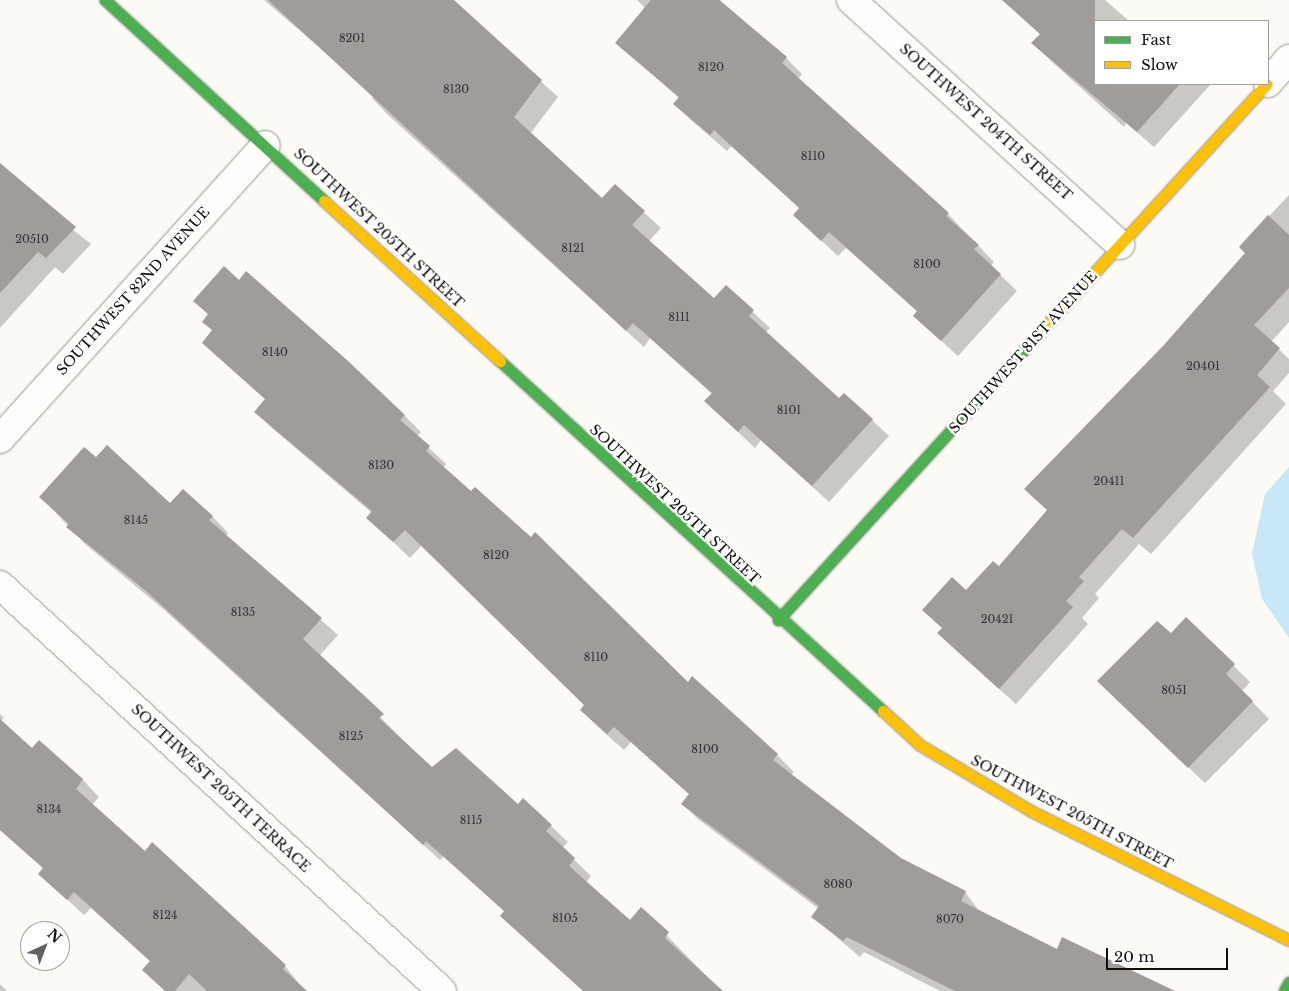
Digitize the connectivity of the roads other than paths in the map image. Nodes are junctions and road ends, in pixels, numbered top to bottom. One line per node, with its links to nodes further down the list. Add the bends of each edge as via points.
1 (105, 0): 6 (street, SOUTHWEST 205TH STREET)
2 (851, 0): 7 (street, SOUTHWEST 204TH STREET)
3 (1289, 59): 4 (street, SOUTHWEST 81ST AVENUE)
4 (1269, 81)
5 (1265, 85): 7 (street, SOUTHWEST 81ST AVENUE)
6 (266, 145): 8 (street, SOUTHWEST 82ND AVENUE); 10 (street, SOUTHWEST 205TH STREET)
7 (1120, 246): 10 (street, SOUTHWEST 81ST AVENUE)
8 (0, 438)
9 (0, 586): 13 (street, SOUTHWEST 205TH TERRACE)
10 (778, 620): 11 (street, SOUTHWEST 205TH STREET, via 883,715 948,764 1031,811)
11 (1289, 940)
12 (1289, 982): 14 (street)
13 (442, 991)
14 (1284, 991)

